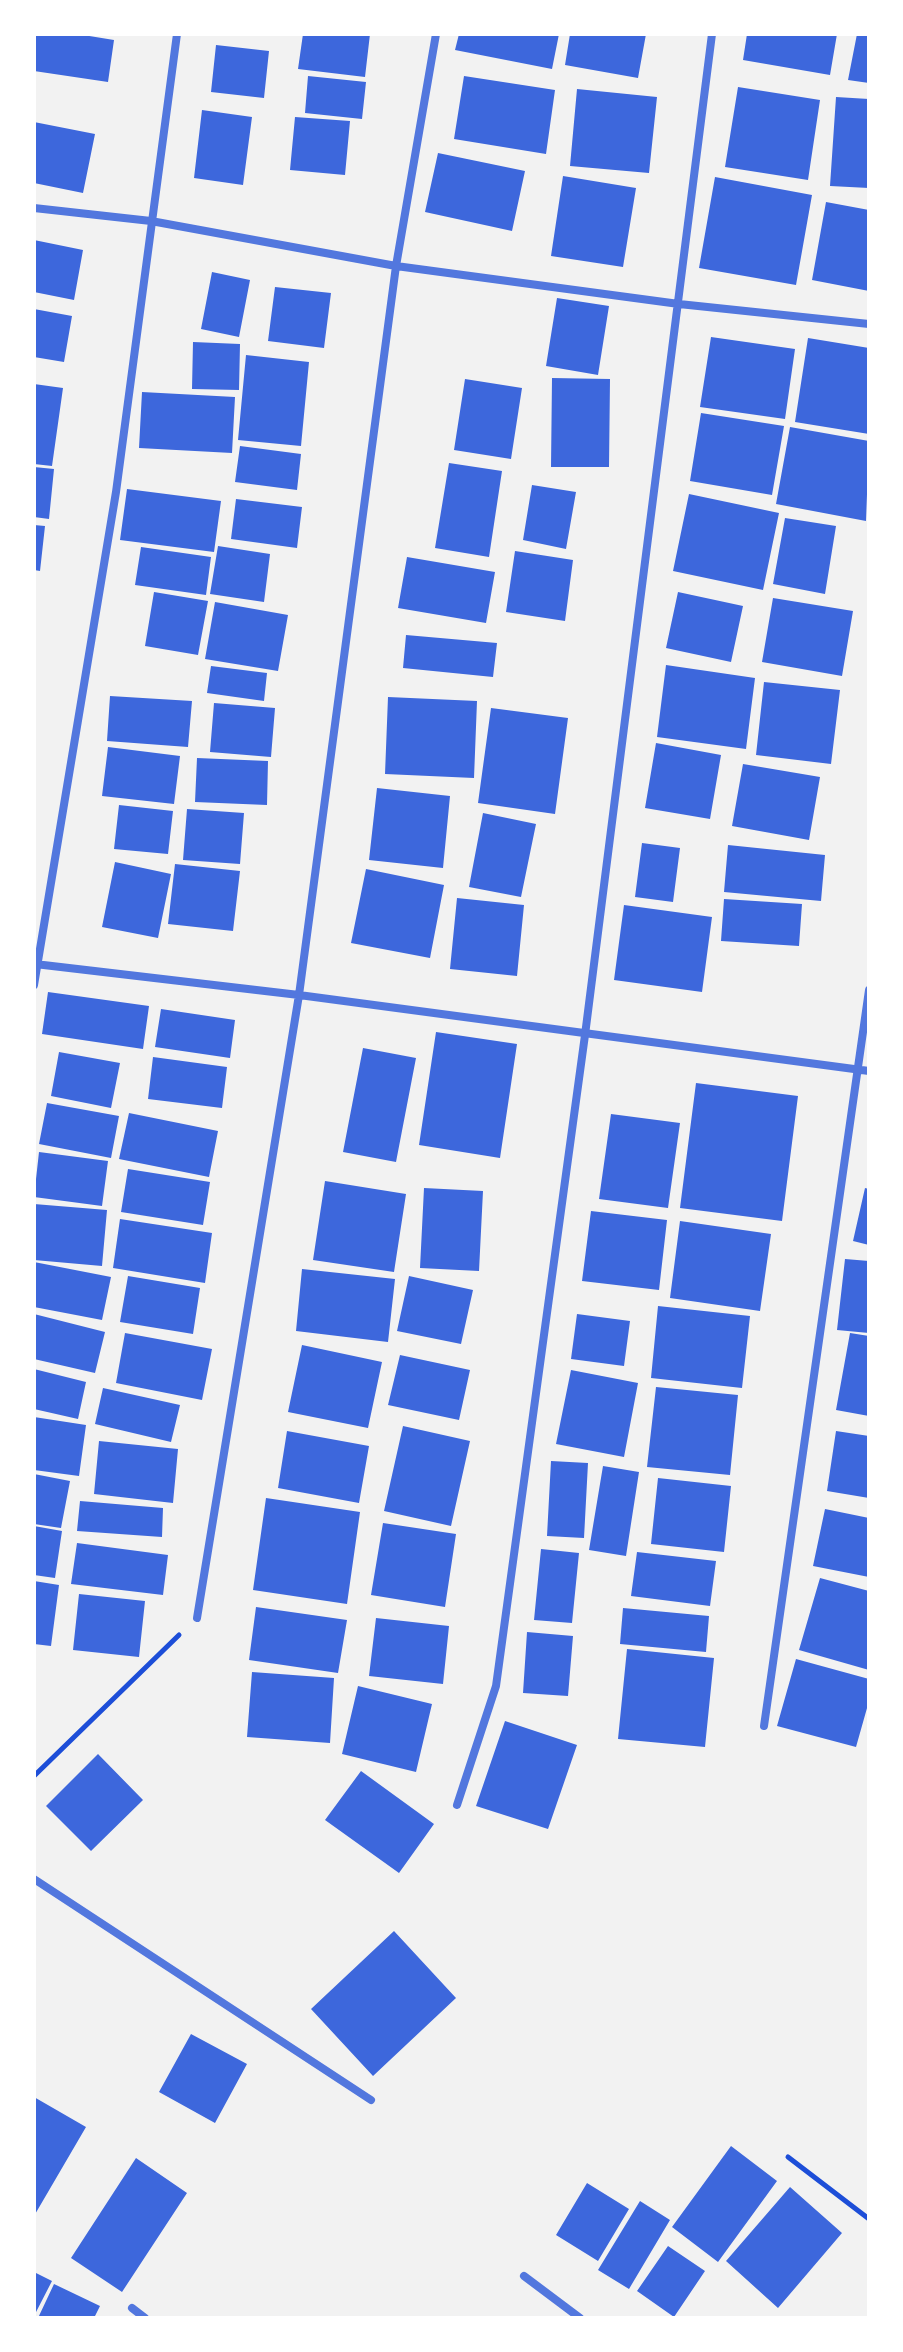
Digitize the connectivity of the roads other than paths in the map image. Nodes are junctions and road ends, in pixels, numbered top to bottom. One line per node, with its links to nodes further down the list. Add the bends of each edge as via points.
1 (177, 34): 5 (street)
2 (436, 34): 6 (street)
3 (712, 34): 7 (street)
4 (34, 208): 5 (street)
5 (151, 221): 6 (street); 9 (street, via 116,492)
6 (396, 266): 7 (street); 12 (street)
7 (679, 304): 8 (street); 13 (street)
8 (869, 324)
9 (36, 964): 10 (street); 12 (street)
10 (34, 985)
11 (869, 990): 14 (street)
12 (299, 995): 13 (street); 15 (street)
13 (585, 1035): 14 (street); 17 (street, via 496,1686)
14 (864, 1070): 16 (street)
15 (197, 1618)
16 (764, 1726)
17 (457, 1805)
18 (34, 1879): 19 (street)
19 (371, 2100)
20 (524, 2276): 23 (street)
21 (132, 2308): 22 (street)
22 (145, 2318)
23 (580, 2318)

